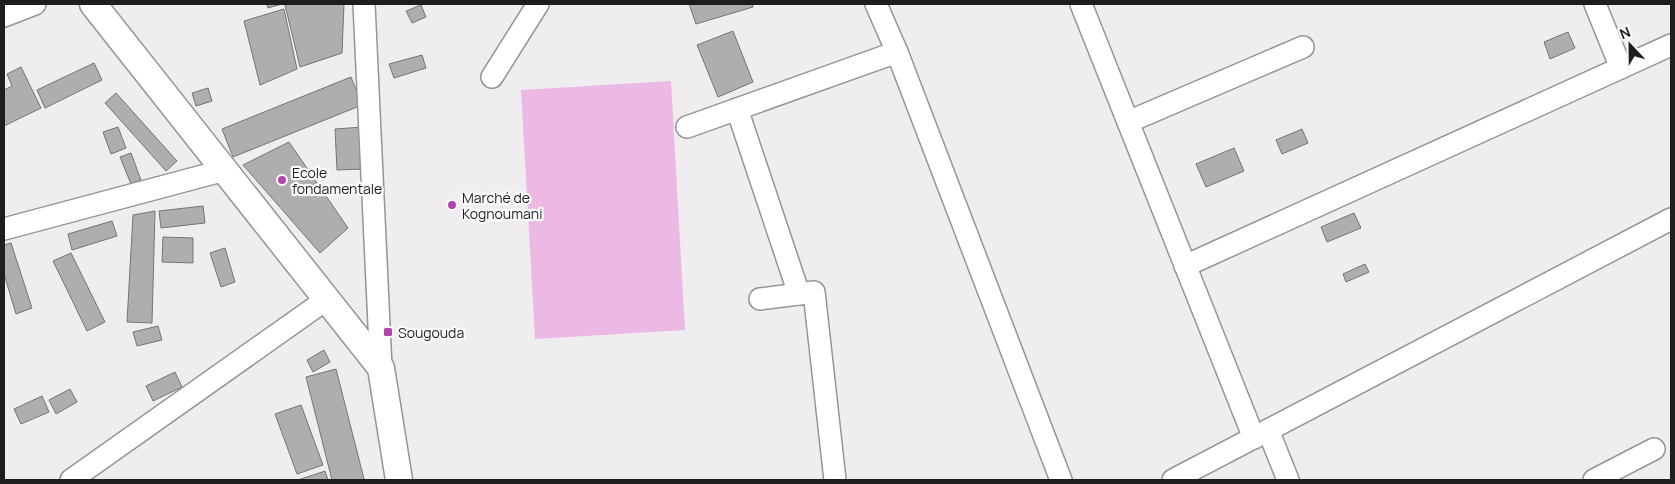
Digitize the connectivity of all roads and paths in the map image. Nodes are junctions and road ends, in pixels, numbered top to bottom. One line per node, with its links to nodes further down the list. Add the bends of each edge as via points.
1 (35, 4): 8 (street)
2 (93, 4): 17 (street)
3 (364, 4): 24 (street)
4 (538, 4): 13 (street)
5 (876, 4): 11 (street)
6 (1081, 4): 15 (street)
7 (1595, 4): 12 (street)
8 (4, 16)
9 (1671, 45): 12 (street)
10 (1303, 47): 15 (street)
11 (897, 52): 14 (street); 30 (street)
12 (1621, 68): 20 (street)
13 (492, 77)
14 (737, 109): 16 (street); 21 (street)
15 (1128, 122): 20 (street)
16 (687, 127)
17 (225, 170): 19 (street); 22 (street)
18 (1671, 219): 25 (street)
19 (4, 229)
20 (1185, 266): 25 (street)
21 (799, 294): 23 (street); 29 (street, via 814,292)
22 (327, 299): 24 (street); 27 (street)
23 (760, 299)
24 (381, 368): 28 (street)
25 (1261, 434): 31 (street); 32 (street)
26 (1654, 449): 33 (street)
27 (71, 480)
28 (399, 480)
29 (835, 480)
30 (1061, 480)
31 (1173, 480)
32 (1288, 480)
33 (1594, 480)

